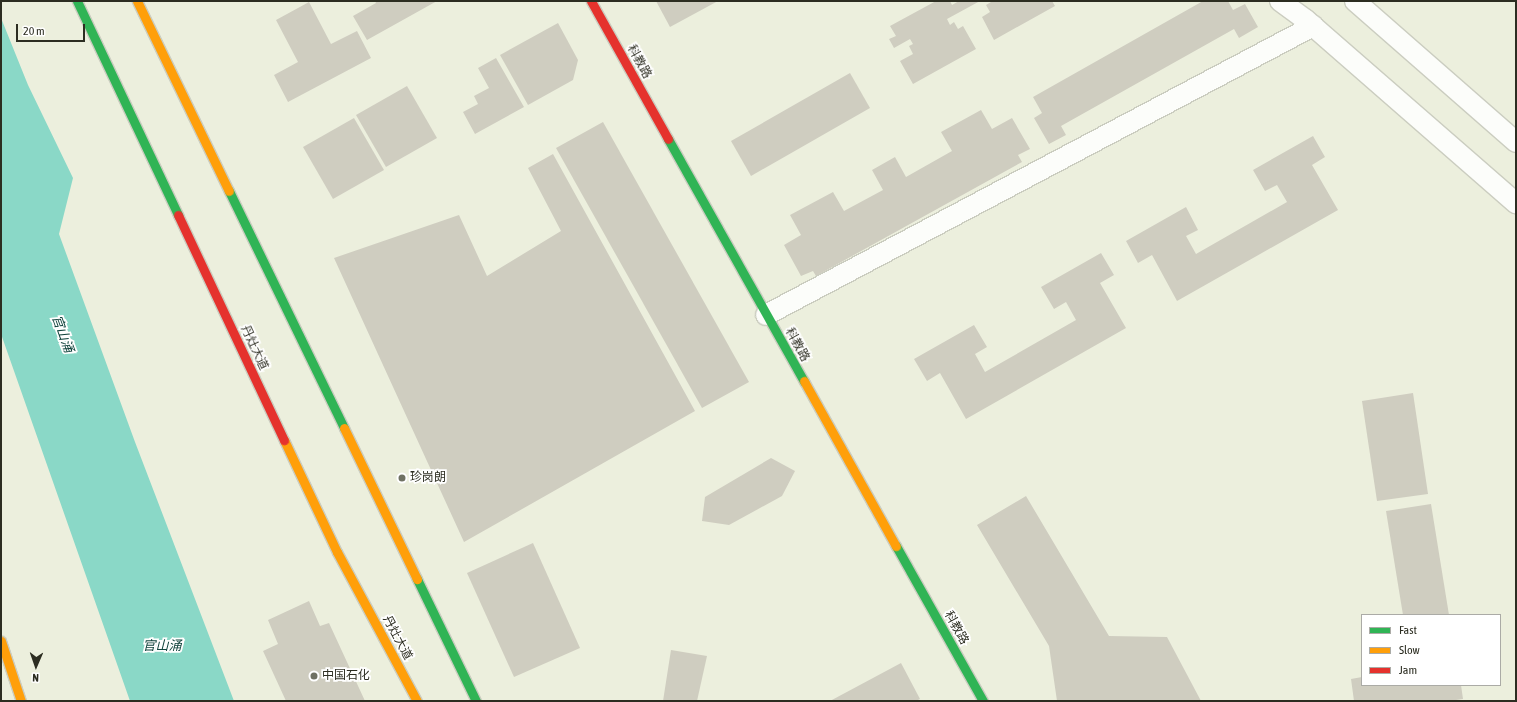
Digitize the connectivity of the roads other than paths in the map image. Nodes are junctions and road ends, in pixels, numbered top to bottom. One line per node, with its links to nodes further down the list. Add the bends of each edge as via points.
1 (77, 1): 12 (main road, 丹灶大道, via 336,552)
2 (137, 1): 13 (main road)
3 (591, 1): 9 (main road, 科教路)
4 (1280, 1): 6 (street)
5 (1355, 1): 7 (street)
6 (1313, 26): 8 (street); 9 (street)
7 (1516, 142)
8 (1516, 203)
9 (766, 315): 14 (main road, 科教路)
10 (1, 641): 11 (main road)
11 (22, 701)
12 (417, 701)
13 (476, 701)
14 (983, 701)

